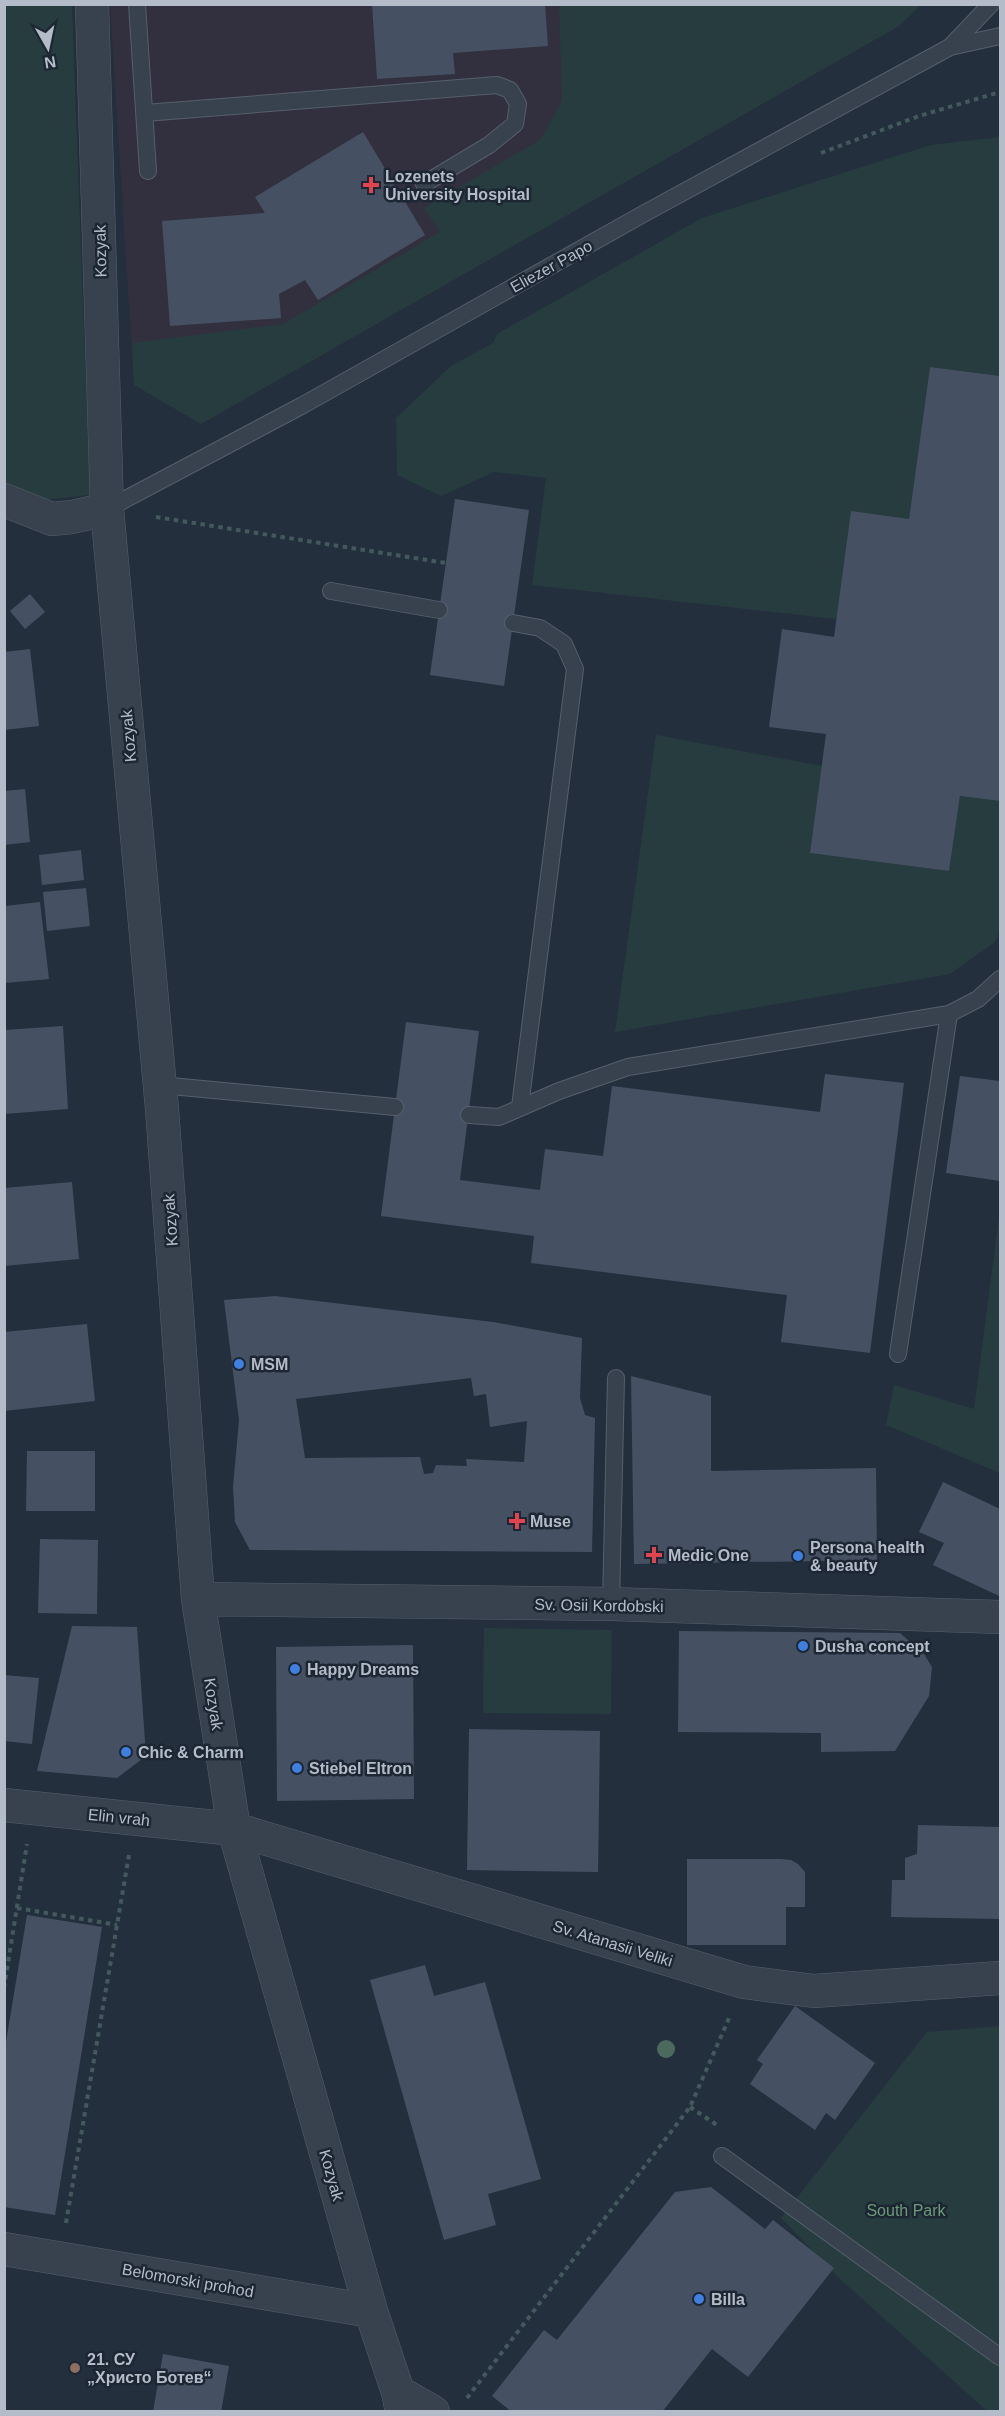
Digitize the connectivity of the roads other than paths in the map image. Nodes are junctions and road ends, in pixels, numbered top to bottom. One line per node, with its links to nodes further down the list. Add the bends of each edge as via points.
1 (92, 4): 10 (street, Kozyak)
2 (137, 4): 6 (lane)
3 (991, 4): 5 (lane)
4 (1000, 36): 5 (lane, Eliezer Papo)
5 (950, 47): 10 (lane, Eliezer Papo)
6 (144, 113): 7 (lane); 8 (lane, via 496,85 510,90 518,104 515,124 489,145)
7 (148, 171)
8 (424, 184)
9 (4, 500): 10 (street, via 52,519)
10 (107, 509): 16 (street, Kozyak)
11 (331, 591): 12 (lane)
12 (439, 610)
13 (513, 623): 18 (lane, via 540,628 564,644 575,669)
14 (1000, 979): 15 (lane, via 978,999)
15 (949, 1014): 18 (lane, via 628,1067); 20 (lane)
16 (160, 1085): 17 (lane); 22 (street, Kozyak)
17 (395, 1107)
18 (519, 1107): 19 (lane, via 499,1117)
19 (469, 1115)
20 (898, 1354)
21 (616, 1378): 23 (lane)
22 (198, 1599): 23 (street, Sv. Osii Kordobski); 26 (street, Kozyak)
23 (611, 1604): 24 (street, Sv. Osii Kordobski)
24 (1000, 1617)
25 (19, 1806): 26 (street, Elin vrah)
26 (234, 1829): 27 (street, Sv. Atanasii Veliki, via 744,1982 814,1991); 30 (street, Kozyak)
27 (1000, 1977)
28 (722, 2156): 31 (lane)
29 (4, 2249): 30 (street, Belomorski prohod)
30 (371, 2311): 32 (street, Kozyak)
31 (1000, 2357)
32 (400, 2402): 33 (street)
33 (434, 2412)

